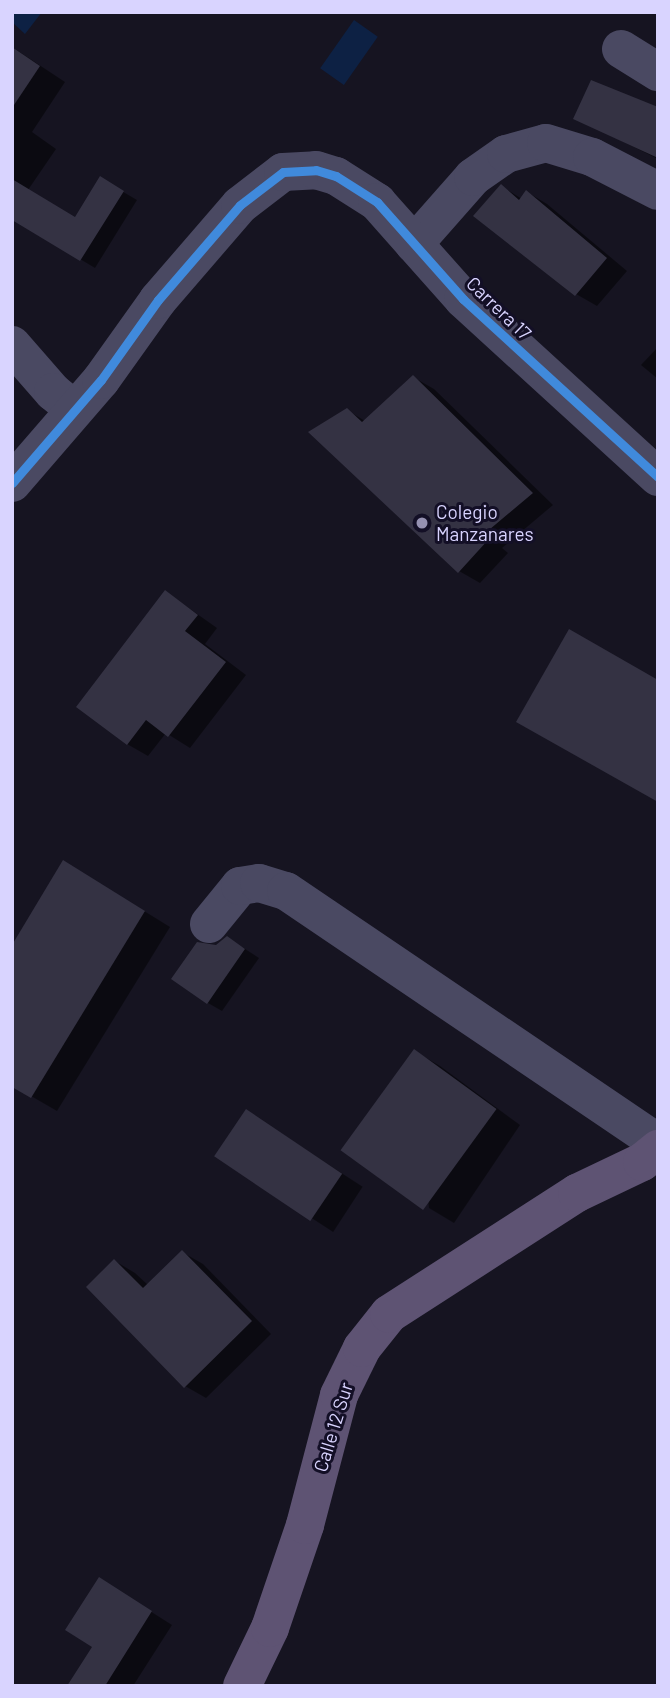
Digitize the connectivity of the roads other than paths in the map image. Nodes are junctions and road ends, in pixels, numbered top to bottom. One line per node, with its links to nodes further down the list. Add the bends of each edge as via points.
1 (621, 49): 2 (street)
2 (658, 72)
3 (658, 191): 4 (street, via 592,157 546,143 506,154 473,177)
4 (414, 244): 6 (street, Carrera 17, via 377,202 335,176 316,170 283,172 240,205 158,300); 7 (street, Carrera 17, via 463,299)
5 (12, 345): 6 (street)
6 (74, 409): 8 (street)
7 (658, 477)
8 (12, 484)
9 (209, 924): 10 (street, via 240,886 260,883 286,891)
10 (658, 1143)
11 (658, 1149): 12 (main road, Calle 12 Sur, via 642,1162 577,1193 389,1314 362,1348 339,1395 305,1525 270,1628)
12 (242, 1686)

